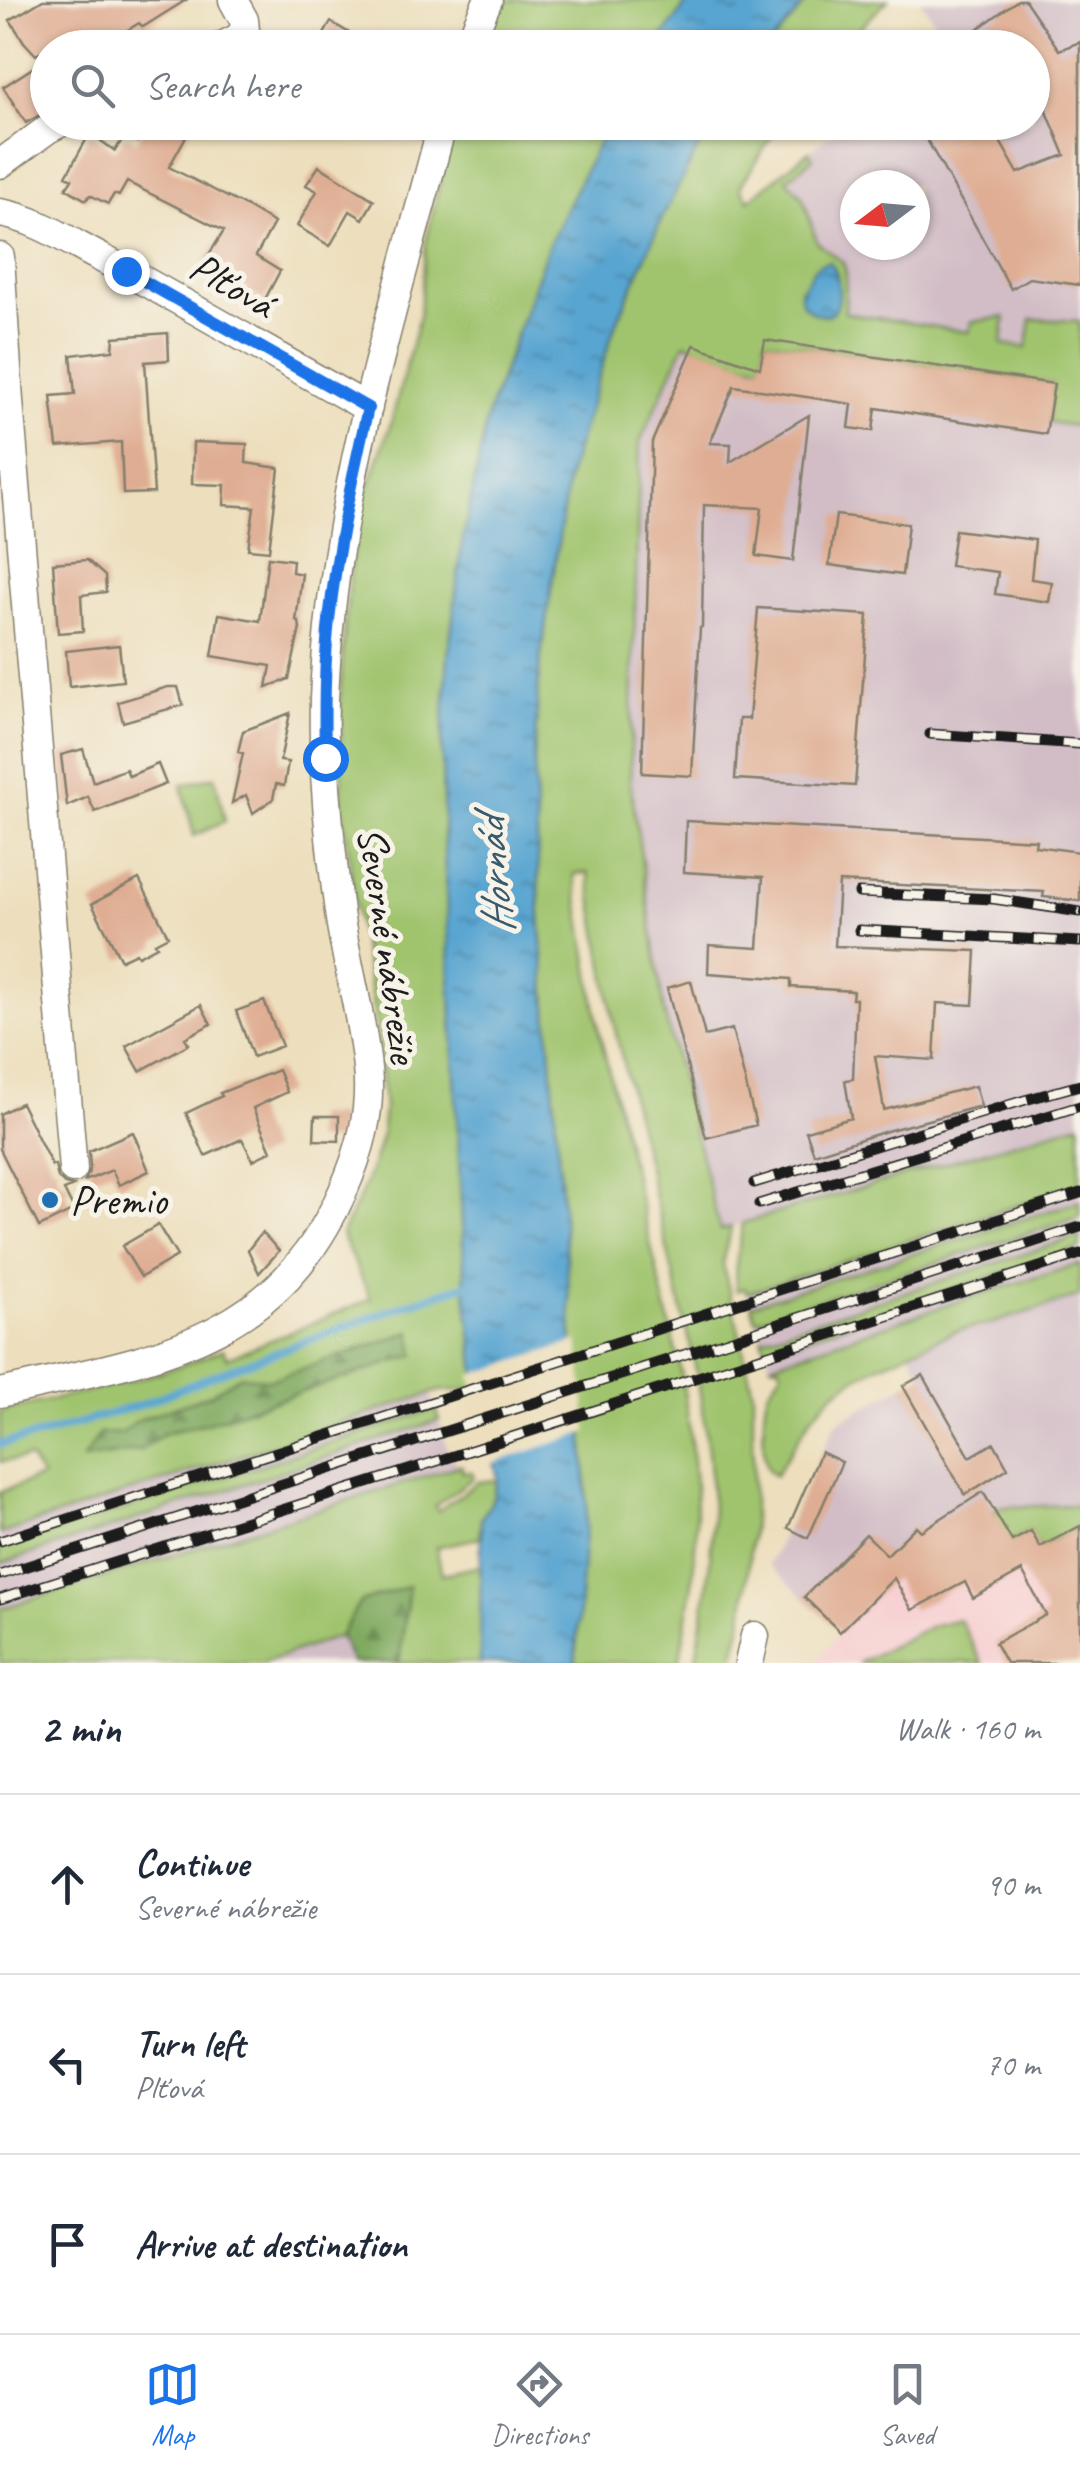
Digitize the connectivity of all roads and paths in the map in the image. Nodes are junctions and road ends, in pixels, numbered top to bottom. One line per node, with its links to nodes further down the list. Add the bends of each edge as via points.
1 (232, 0): 3 (street)
2 (488, 0): 4 (street)
3 (245, 30)
4 (475, 30)
5 (33, 140): 7 (street)
6 (438, 140): 11 (street, Severné nábrežie)
7 (0, 164)
8 (0, 213): 11 (street, Plťová, via 26,219 126,271)
9 (0, 257): 10 (street)
10 (5, 402): 12 (street)
11 (368, 408): 13 (street, Severné nábrežie, via 343,521 324,704 340,920 369,1090 352,1172 303,1258 249,1312 222,1329 158,1356)
12 (73, 1168)
13 (0, 1393)

